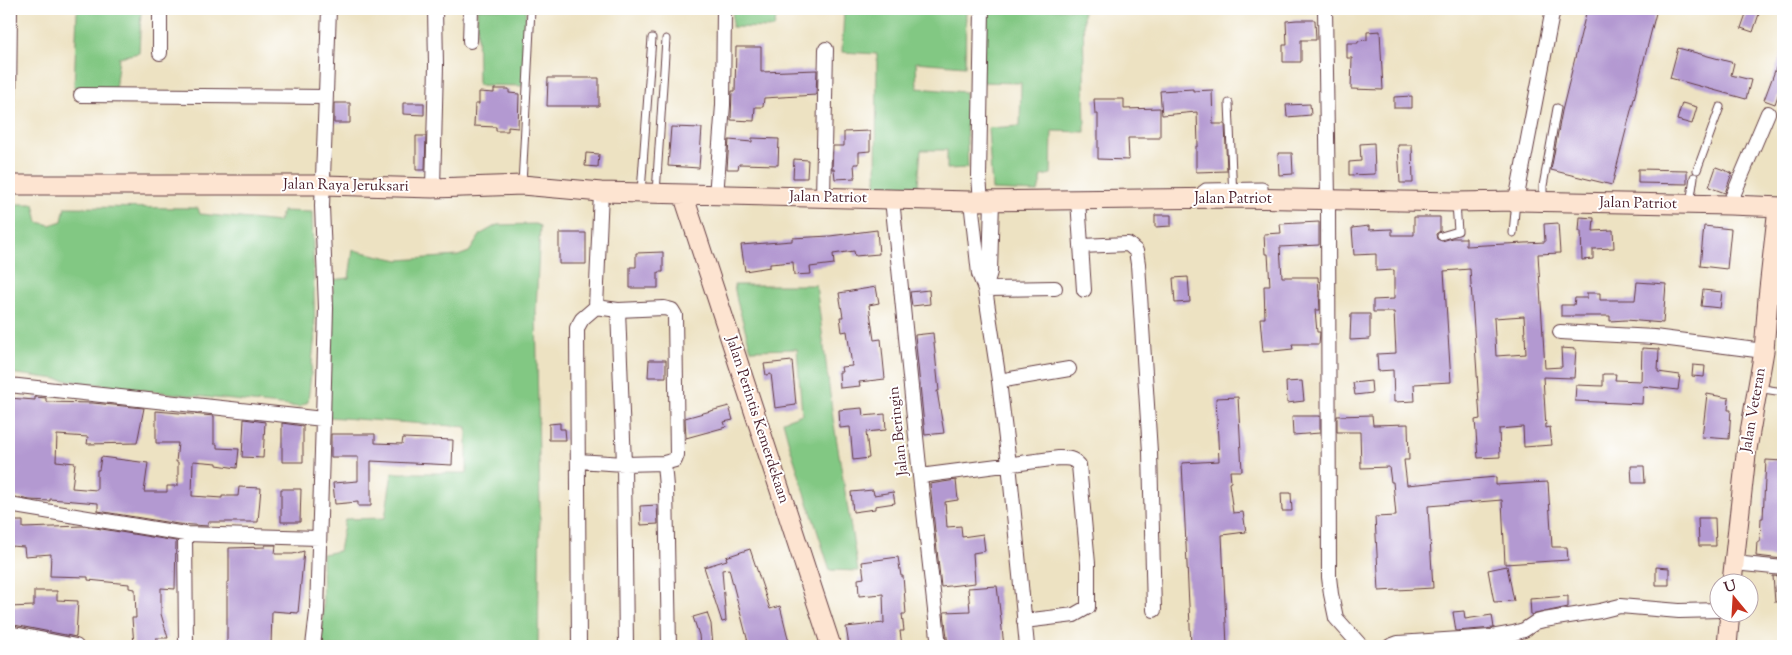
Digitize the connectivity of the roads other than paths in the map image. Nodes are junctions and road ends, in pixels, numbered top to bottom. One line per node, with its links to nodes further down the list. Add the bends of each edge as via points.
1 (10, 9): 16 (street)
2 (160, 9): 15 (street)
3 (329, 9): 18 (street)
4 (435, 9): 28 (street)
5 (471, 9): 13 (street)
6 (531, 9): 27 (lane)
7 (724, 9): 34 (street)
8 (982, 9): 37 (street)
9 (1325, 9): 36 (street)
10 (1553, 9): 44 (street)
11 (652, 38): 31 (lane)
12 (666, 39): 31 (lane)
13 (470, 42)
14 (826, 49): 35 (street)
15 (160, 53)
16 (9, 90): 20 (street)
17 (81, 95): 18 (street)
18 (326, 96): 32 (street)
19 (1229, 103): 30 (lane)
20 (9, 104)
21 (1720, 107): 24 (lane)
22 (1557, 108): 38 (lane)
23 (1768, 113): 42 (street)
24 (1697, 170)
25 (1694, 178): 41 (lane)
26 (9, 185): 32 (street, Jalan Raya Jeruksari)
27 (522, 185): 28 (street, Jalan Raya Jeruksari); 29 (street, Jalan Raya Jeruksari)
28 (433, 188): 32 (street, Jalan Raya Jeruksari)
29 (601, 192): 31 (street, Jalan Raya Jeruksari); 52 (street)
30 (1233, 192): 36 (street, Jalan Patriot, via 1264,199); 39 (street, Jalan Patriot, via 1201,199)
31 (648, 193): 33 (street, Jalan Raya Jeruksari)
32 (323, 194): 61 (street, via 326,308)
33 (683, 194): 34 (street, Jalan Patriot); 84 (street, Jalan Perintis Kemerdekaan)
34 (716, 196): 35 (street, Jalan Patriot)
35 (823, 198): 40 (street, Jalan Patriot)
36 (1328, 200): 43 (street, Jalan Patriot); 87 (street, via 1329,577 1336,618)
37 (981, 201): 39 (street, Jalan Patriot); 40 (street, Jalan Patriot); 50 (street, via 990,272); 50 (street, via 979,274)
38 (1543, 202): 41 (street, Jalan Patriot); 44 (street, Jalan Patriot)
39 (1078, 204): 48 (street)
40 (893, 205): 66 (street, Jalan Beringin)
41 (1690, 205): 42 (street, Jalan Patriot)
42 (1729, 205): 45 (street, Jalan Patriot)
43 (1456, 206): 44 (street, Jalan Patriot); 47 (lane, via 1458,231)
44 (1515, 206): 46 (lane)
45 (1781, 207): 55 (street, Jalan Veteran)
46 (1513, 233)
47 (1441, 236)
48 (1081, 246): 51 (street); 73 (street, via 1128,244 1136,251 1150,452)
49 (1055, 288): 50 (street)
50 (986, 289): 57 (street)
51 (1084, 290)
52 (596, 307): 53 (street); 62 (street, via 577,328)
53 (618, 310): 63 (street, via 664,308 674,313 677,455 675,460); 64 (street)
54 (1560, 332): 55 (street, via 1654,336)
55 (1764, 351): 59 (street, Jalan Veteran)
56 (1069, 369): 57 (street)
57 (999, 381): 65 (street)
58 (9, 386): 61 (street)
59 (1757, 388): 60 (lane); 70 (street, Jalan Veteran)
60 (1783, 392)
61 (323, 419): 69 (street)
62 (578, 460): 64 (street); 81 (street)
63 (664, 463): 64 (street); 83 (street)
64 (624, 464): 82 (street)
65 (1009, 464): 66 (street); 75 (street); 75 (street, via 1070,458 1080,469 1088,607 1074,615)
66 (920, 476): 85 (street, Jalan Beringin)
67 (9, 504): 68 (street)
68 (185, 534): 69 (street); 79 (street)
69 (319, 538): 80 (street)
70 (1734, 563): 71 (street); 72 (street, Jalan Veteran)
71 (1783, 568)
72 (1733, 572)
73 (1154, 610)
74 (1710, 610): 88 (street, via 1620,606 1536,622 1514,633)
75 (1024, 621): 86 (street)
76 (1729, 622): 89 (street)
77 (9, 633): 78 (street)
78 (76, 646)
79 (186, 646)
80 (313, 646)
81 (579, 646)
82 (626, 646)
83 (670, 646)
84 (831, 646)
85 (939, 646)
86 (1027, 646)
87 (1361, 646)
88 (1390, 646)
89 (1727, 646)

